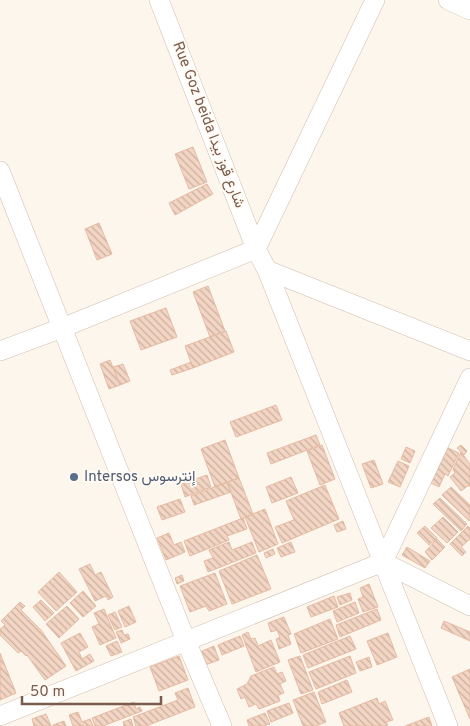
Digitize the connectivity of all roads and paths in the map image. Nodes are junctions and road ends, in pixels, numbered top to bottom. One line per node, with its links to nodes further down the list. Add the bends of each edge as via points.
1 (159, 0): 6 (street, Rue Goz beida شارع قوز بيدا)
2 (375, 0): 6 (street)
3 (448, 0): 4 (street)
4 (470, 10)
5 (0, 171): 8 (street)
6 (256, 249): 7 (street, Rue Goz beida شارع قوز بيدا); 8 (street)
7 (267, 270): 10 (street); 12 (street, Rue Goz beida شارع قوز بيدا)
8 (62, 328): 9 (street); 14 (street)
9 (0, 351)
10 (470, 351)
11 (470, 378): 12 (street)
12 (383, 562): 13 (street); 14 (street); 17 (street, Rue Goz beida شارع قوز بيدا)
13 (470, 606)
14 (186, 642): 15 (street); 16 (street)
15 (0, 716)
16 (222, 726)
17 (448, 726)

